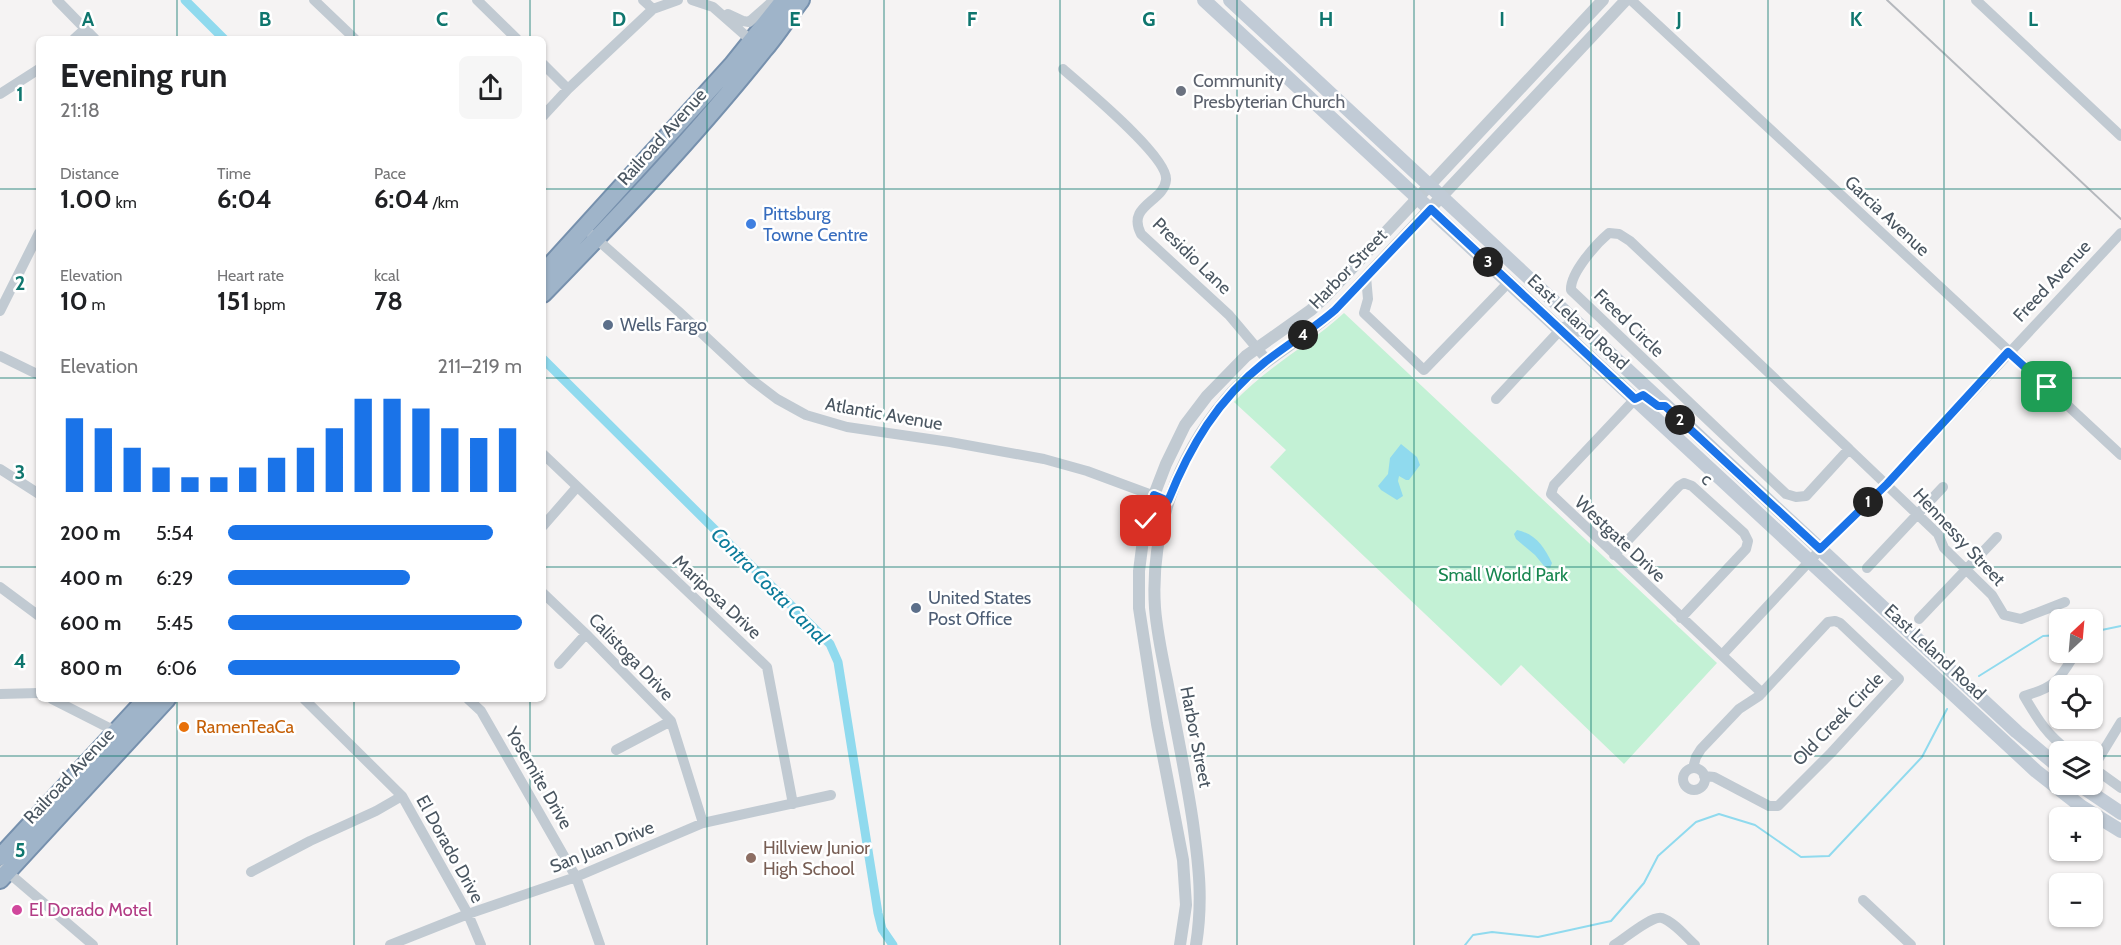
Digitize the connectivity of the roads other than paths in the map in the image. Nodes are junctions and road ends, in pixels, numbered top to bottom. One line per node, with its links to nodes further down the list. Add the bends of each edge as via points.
1 (57, 0): 18 (street)
2 (314, 0): 21 (street)
3 (477, 0): 22 (street)
4 (643, 0): 17 (street)
5 (678, 0): 17 (street)
6 (692, 0): 16 (street)
7 (774, 0): 16 (street, via 749,22)
8 (784, 0): 23 (highway, Railroad Avenue)
9 (801, 0): 23 (highway, Railroad Avenue)
10 (1204, 0): 32 (main road, East Leland Road)
11 (1230, 0): 31 (main road, East Leland Road)
12 (1603, 0): 31 (street, Harbor Street)
13 (1626, 0): 33 (street, Harbor Street)
14 (1631, 0): 48 (street, Garcia Avenue)
15 (1976, 0): 30 (street)
16 (713, 7): 23 (street)
17 (653, 9): 27 (street)
18 (85, 28): 19 (street); 20 (street)
19 (77, 36)
20 (92, 36)
21 (352, 36)
22 (515, 36)
23 (758, 46): 35 (highway, Railroad Avenue, via 709,115)
24 (546, 67): 27 (street)
25 (1063, 69): 47 (street, Presidio Lane, via 1163,166 1166,183 1137,219 1141,234 1229,315)
26 (36, 71): 28 (street)
27 (568, 88): 29 (street)
28 (0, 94)
29 (546, 113)
30 (2121, 136)
31 (1429, 185): 32 (street, Harbor Street); 33 (main road, East Leland Road)
32 (1418, 196): 34 (main road, East Leland Road); 47 (street, Harbor Street, via 1319,303)
33 (1442, 197): 34 (street, Harbor Street); 46 (main road, East Leland Road)
34 (1431, 209): 39 (street, Harbor Street); 40 (main road, East Leland Road)
35 (590, 233): 38 (highway, Railroad Avenue); 41 (highway, Railroad Avenue); 63 (street, Atlantic Avenue, via 760,388 806,415 847,427 1044,459)
36 (2121, 233): 48 (street, Freed Avenue)
37 (36, 239): 43 (street)
38 (546, 270)
39 (1366, 277): 42 (street, Harbor Street); 44 (street, via 1368,299)
40 (1509, 282): 44 (street, via 1424,370); 45 (main road, East Leland Road)
41 (546, 290)
42 (1353, 291): 44 (street, via 1362,300); 50 (street, Harbor Street, via 1320,323)
43 (0, 311)
44 (1364, 314)
45 (1561, 330): 46 (street, via 1567,326 1575,332); 52 (street); 53 (main road, East Leland Road)
46 (1586, 332): 54 (main road, East Leland Road)
47 (1257, 347): 50 (street, Presidio Lane); 63 (street, Harbor Street, via 1220,381 1191,417)
48 (2008, 352): 56 (street, Garcia Avenue); 59 (street, Freed Avenue)
49 (0, 356): 51 (street)
50 (1267, 360): 64 (street, Harbor Street, via 1228,396 1204,428)
51 (36, 374)
52 (1496, 399)
53 (1635, 399): 54 (street, via 1643,395 1658,406); 69 (street, Westgate Drive, via 1551,492); 70 (main road, East Leland Road)
54 (1665, 406): 68 (main road, East Leland Road)
55 (1850, 449): 55 (street, Freed Circle, via 1630,241 1609,233 1577,271 1571,290 1786,494 1806,496); 59 (street, Freed Circle)
56 (2121, 455)
57 (546, 457): 60 (street, Mariposa Drive)
58 (0, 469): 62 (street)
59 (1887, 484): 65 (street, Hennessy Street); 68 (street, Freed Avenue)
60 (577, 487): 66 (street); 107 (street, Mariposa Drive, via 767,667)
61 (1943, 488): 65 (street)
62 (36, 492)
63 (1154, 495): 64 (street, Atlantic Avenue); 81 (street, Harbor Street, via 1138,571)
64 (1168, 501): 79 (street, Harbor Street, via 1155,567)
65 (1918, 514): 71 (street); 72 (street, Hennessy Street)
66 (546, 523)
67 (1997, 537): 72 (street)
68 (1820, 549): 70 (street, Freed Avenue); 99 (main road, East Leland Road)
69 (1614, 555): 77 (street, Westgate Drive); 77 (street, c, via 1679,486 1687,483 1744,534 1748,541 1746,549)
70 (1810, 561): 82 (street, Freed Avenue); 110 (main road, East Leland Road, via 2047,781)
71 (1867, 568)
72 (1966, 571): 75 (street, Hennessy Street, via 1992,595 2004,615 2021,619); 78 (street)
73 (0, 587): 76 (street)
74 (546, 596): 80 (street, Calistoga Drive)
75 (2065, 602)
76 (36, 614)
77 (1681, 618): 82 (street, Westgate Drive)
78 (1919, 619)
79 (1158, 631): 81 (street); 121 (street, Harbor Street, via 1197,855 1201,902)
80 (586, 634): 84 (street); 93 (street, Calistoga Drive)
81 (1142, 634): 120 (street, Harbor Street, via 1183,860 1186,905)
82 (1722, 655): 86 (street, Westgate Drive)
83 (2069, 663): 96 (street, via 2055,683 2024,696 2039,723)
84 (559, 664)
85 (36, 693): 87 (street)
86 (1762, 693): 100 (street, Old Creek Circle, via 1739,710 1701,749); 102 (street, Old Creek Circle, via 1833,621 1840,623 1899,679 1778,806 1769,806 1714,777)
87 (0, 694)
88 (58, 702): 95 (street)
89 (144, 702): 95 (highway, Railroad Avenue)
90 (163, 702): 95 (highway, Railroad Avenue)
91 (307, 702): 106 (street, El Dorado Drive)
92 (471, 702): 113 (street, Yosemite Drive, via 481,711)
93 (671, 722): 97 (street); 109 (street, Calistoga Drive)
94 (2121, 722): 98 (street)
95 (123, 736): 111 (highway, Railroad Avenue)
96 (2055, 741)
97 (616, 750)
98 (2103, 752)
99 (2049, 759)
100 (1693, 768): 102 (street); 102 (street, via 1684,774 1686,787 1700,788)
101 (2103, 775): 103 (street)
102 (1704, 776)
103 (2121, 788)
104 (831, 795): 107 (street, San Juan Drive)
105 (2094, 795): 108 (main road)
106 (402, 796): 112 (street); 115 (street, El Dorado Drive)
107 (793, 804): 109 (street, San Juan Drive)
108 (2121, 813)
109 (703, 823): 113 (street, San Juan Drive)
110 (2121, 831)
111 (2, 868): 116 (street)
112 (251, 872)
113 (576, 877): 115 (street, San Juan Drive); 119 (street, Yosemite Drive)
114 (1863, 900): 124 (street)
115 (468, 914): 117 (street, San Juan Drive); 118 (street, El Dorado Drive)
116 (93, 945)
117 (390, 945)
118 (481, 945)
119 (600, 945)
120 (1180, 945)
121 (1196, 945)
122 (1614, 945): 123 (street, via 1654,918 1662,918 1676,927)
123 (1695, 945)
124 (1911, 945)

